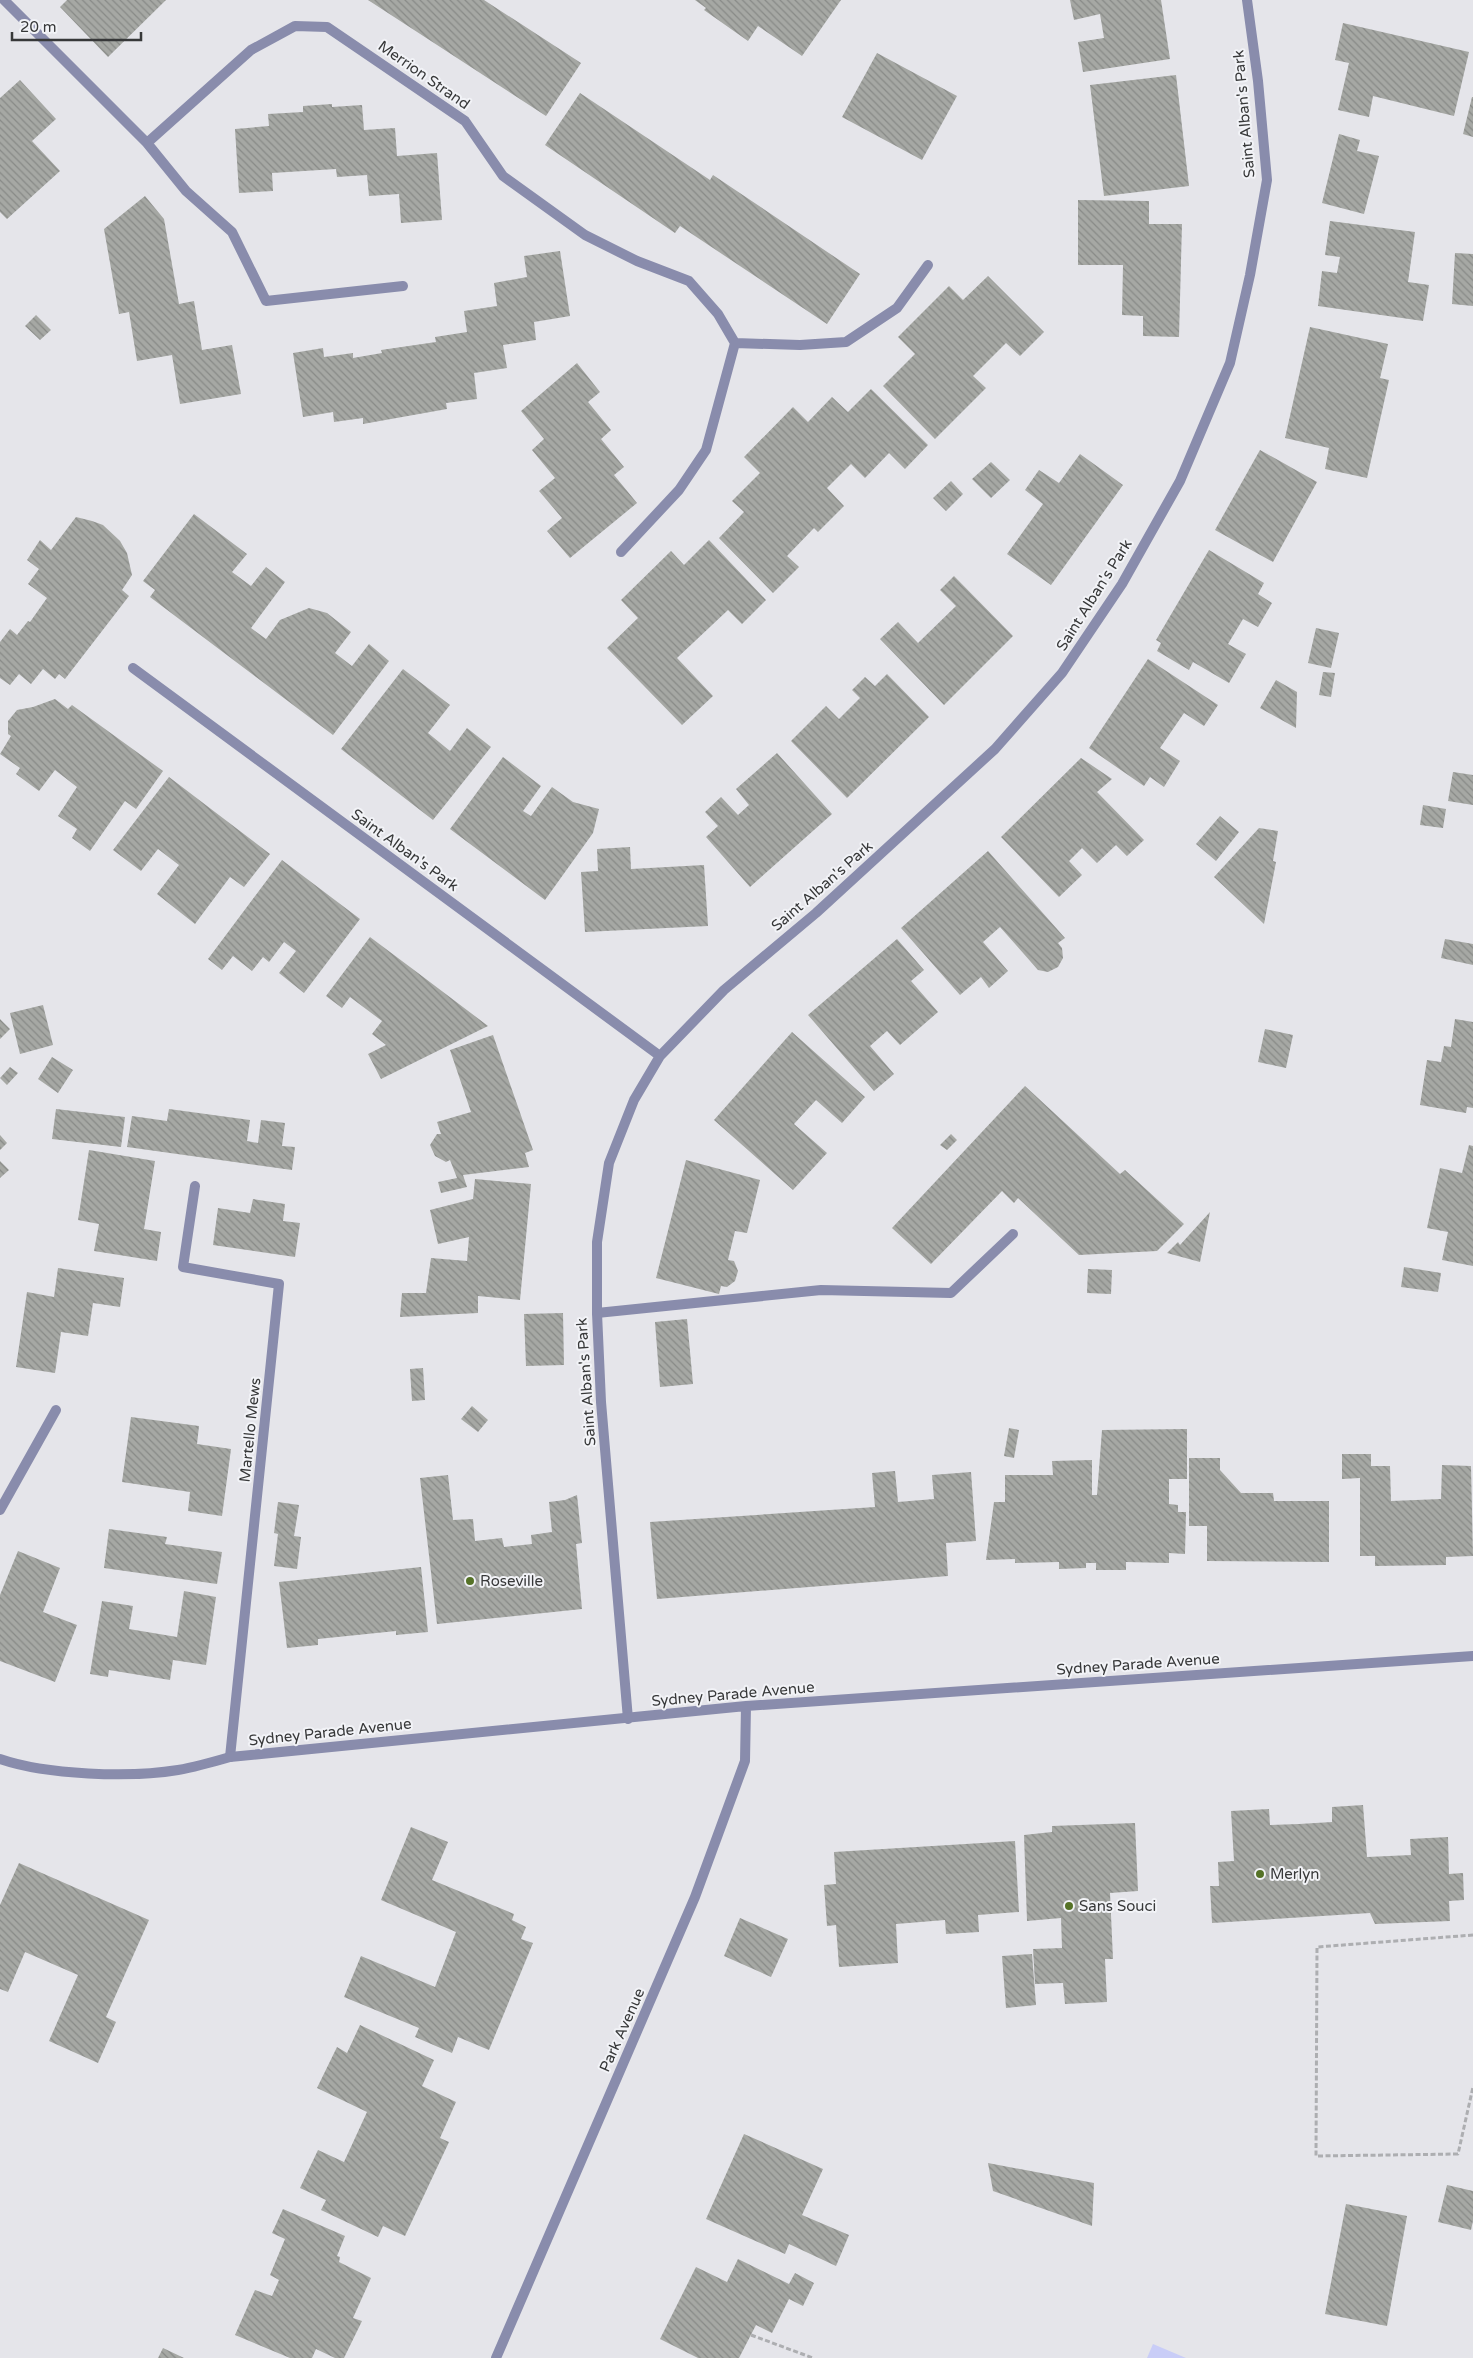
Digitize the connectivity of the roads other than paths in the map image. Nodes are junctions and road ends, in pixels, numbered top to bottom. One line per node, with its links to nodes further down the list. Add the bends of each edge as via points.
1 (4, 0): 3 (street)
2 (1246, 0): 9 (street, Saint Alban's Park, via 1258,81 1267,180 1230,363 1180,481 1122,584 1062,673 995,749 822,907 724,990)
3 (147, 143): 5 (street, via 186,191 232,232 266,301); 6 (street, Merrion Strand, via 251,50 295,26 327,27 465,121 503,176 578,229 637,261 689,281 718,314)
4 (928, 265): 6 (street, via 897,308 846,342 800,345)
5 (402, 286)
6 (735, 343): 7 (street, via 706,450 679,490)
7 (621, 552)
8 (133, 668): 9 (street, Saint Alban's Park)
9 (660, 1056): 12 (street, Saint Alban's Park, via 634,1100 609,1163 597,1242)
10 (195, 1186): 18 (street, Martello Mews, via 183,1267 279,1284)
11 (1014, 1234): 12 (street, via 951,1293 821,1290)
12 (597, 1313): 17 (street, Saint Alban's Park, via 601,1402)
13 (56, 1410): 14 (street)
14 (0, 1510)
15 (1473, 1656): 16 (street, Sydney Parade Avenue)
16 (746, 1706): 17 (street, Sydney Parade Avenue); 20 (street, Park Avenue, via 745,1761 699,1888)
17 (628, 1719): 18 (street, Sydney Parade Avenue)
18 (230, 1757): 19 (street, Sydney Parade Avenue, via 177,1770 105,1774 47,1770)
19 (0, 1760)
20 (496, 2358)

